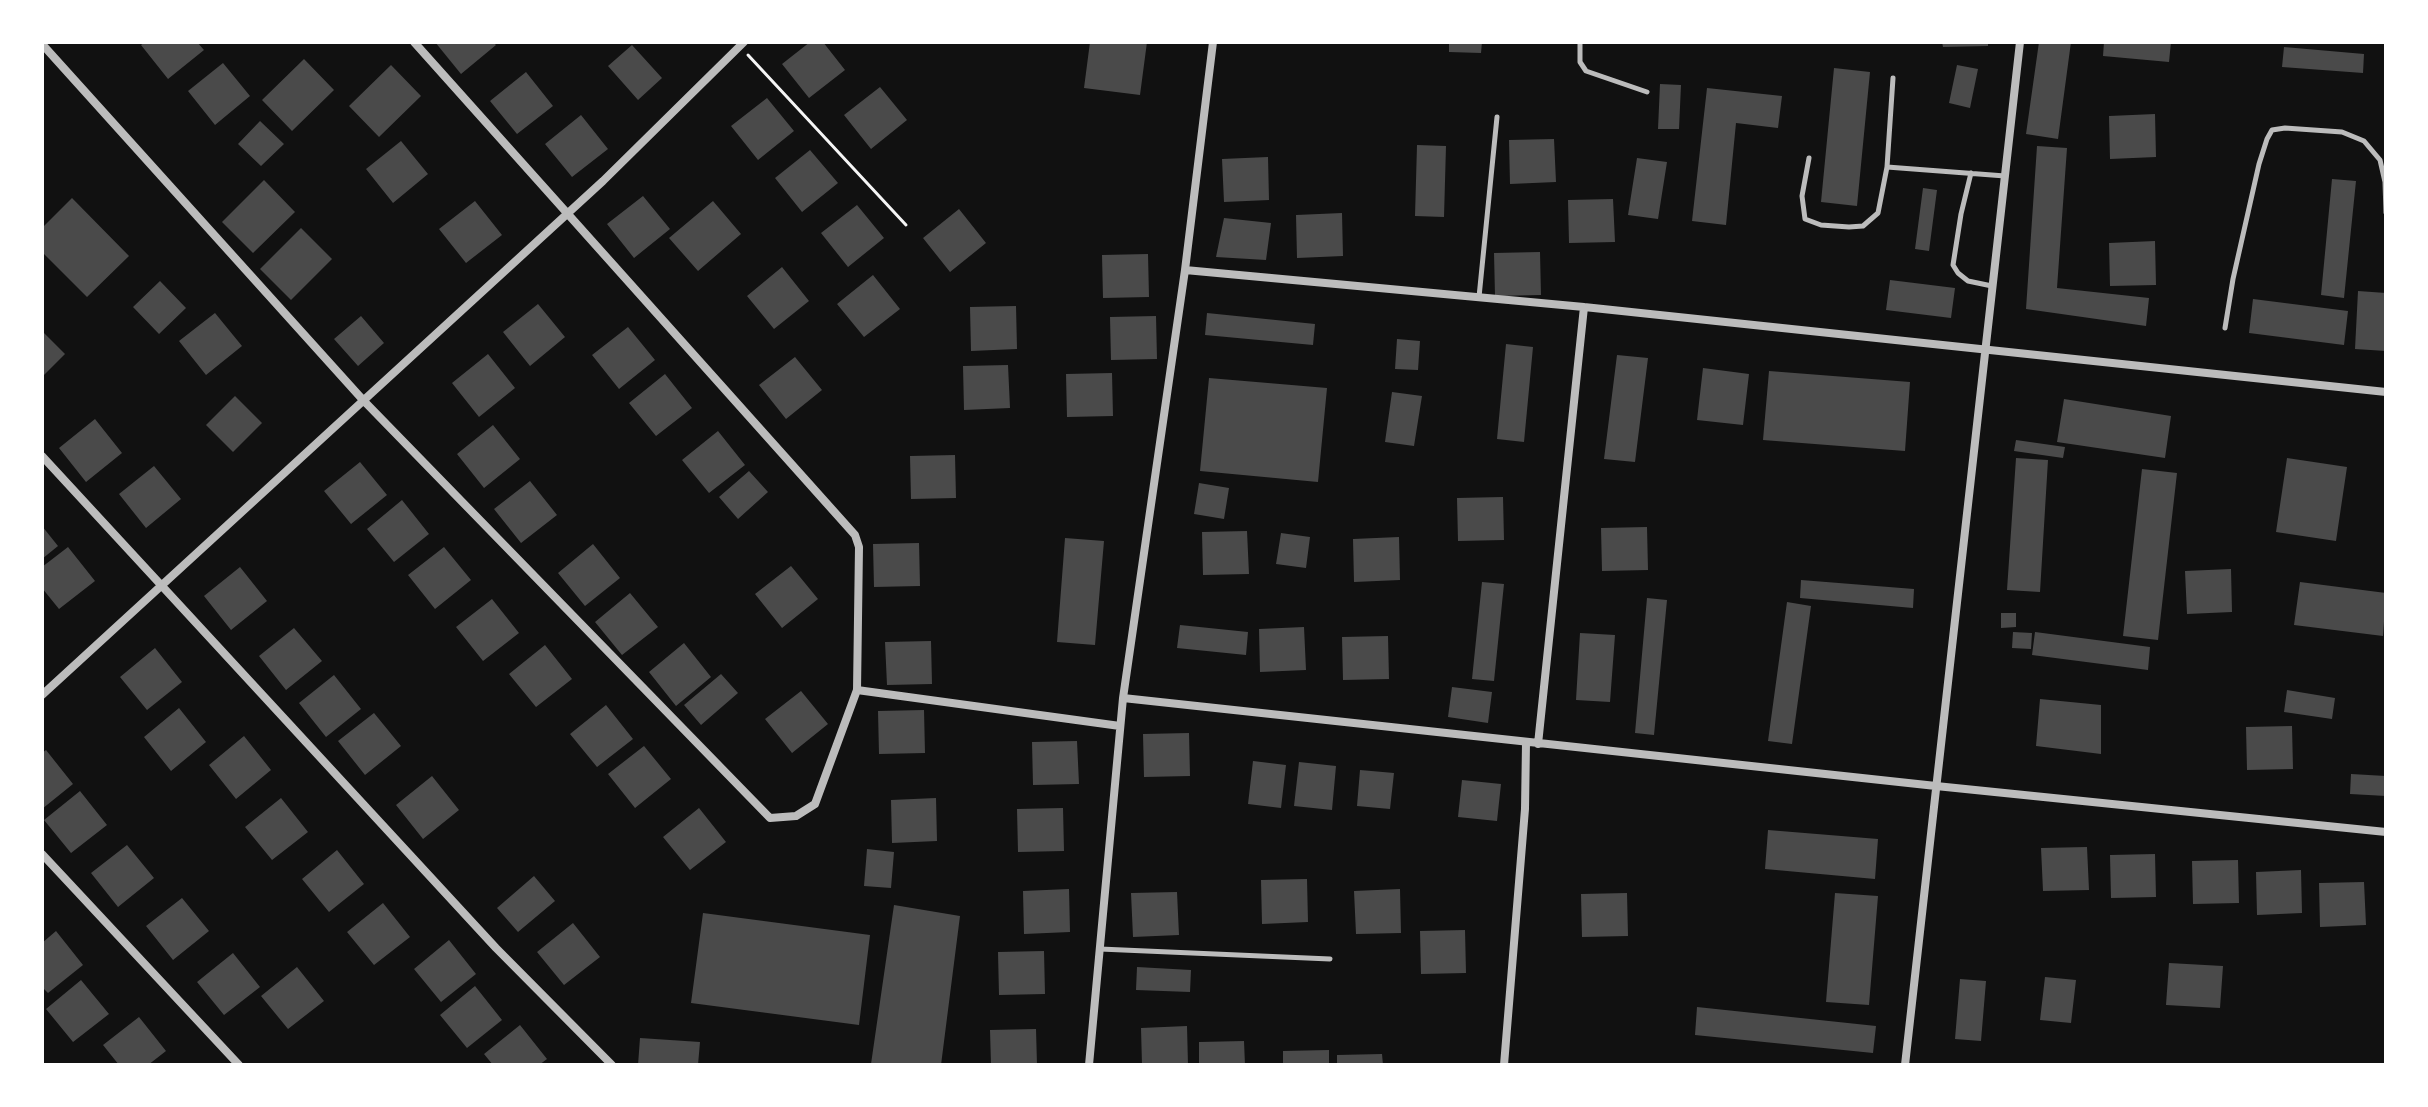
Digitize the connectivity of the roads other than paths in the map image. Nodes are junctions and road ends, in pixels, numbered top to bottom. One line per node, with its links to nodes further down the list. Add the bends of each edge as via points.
1 (414, 42): 15 (street)
2 (1213, 42): 16 (street)
3 (1580, 42): 8 (lane, via 1580,62 1586,71)
4 (2020, 42): 13 (street)
5 (42, 44): 23 (street)
6 (742, 44): 15 (street)
7 (1893, 78): 11 (lane)
8 (1647, 92)
9 (1497, 117): 18 (lane)
10 (1809, 158): 11 (lane, via 1802,196 1805,219 1821,225 1863,226 1878,213)
11 (1887, 167): 12 (lane)
12 (1971, 173): 13 (lane); 17 (lane, via 1953,265 1968,281)
13 (2005, 176): 17 (street)
14 (2386, 213): 20 (lane, via 2380,160 2364,141 2342,132 2272,130 2259,164)
15 (566, 215): 23 (street); 26 (street, via 855,535)
16 (1185, 270): 18 (street); 28 (street)
17 (1992, 286): 21 (street)
18 (1479, 297): 19 (street)
19 (1584, 307): 21 (street); 31 (street)
20 (2225, 328)
21 (1985, 348): 22 (street); 32 (street)
22 (2386, 392)
23 (363, 400): 25 (street); 26 (street, via 770,818 796,816 815,804)
24 (42, 456): 25 (street)
25 (161, 585): 27 (street); 38 (street, via 496,948)
26 (857, 690): 29 (street)
27 (42, 695)
28 (1123, 698): 29 (street); 30 (street)
29 (1120, 726): 35 (street)
30 (1526, 743): 31 (street); 40 (street)
31 (1538, 744): 32 (street)
32 (1936, 786): 33 (street); 41 (street)
33 (2386, 832)
34 (42, 854): 37 (street)
35 (1099, 949): 36 (lane); 39 (street)
36 (1330, 959)
37 (239, 1065)
38 (612, 1065)
39 (1089, 1065)
40 (1504, 1065)
41 (1905, 1065)

